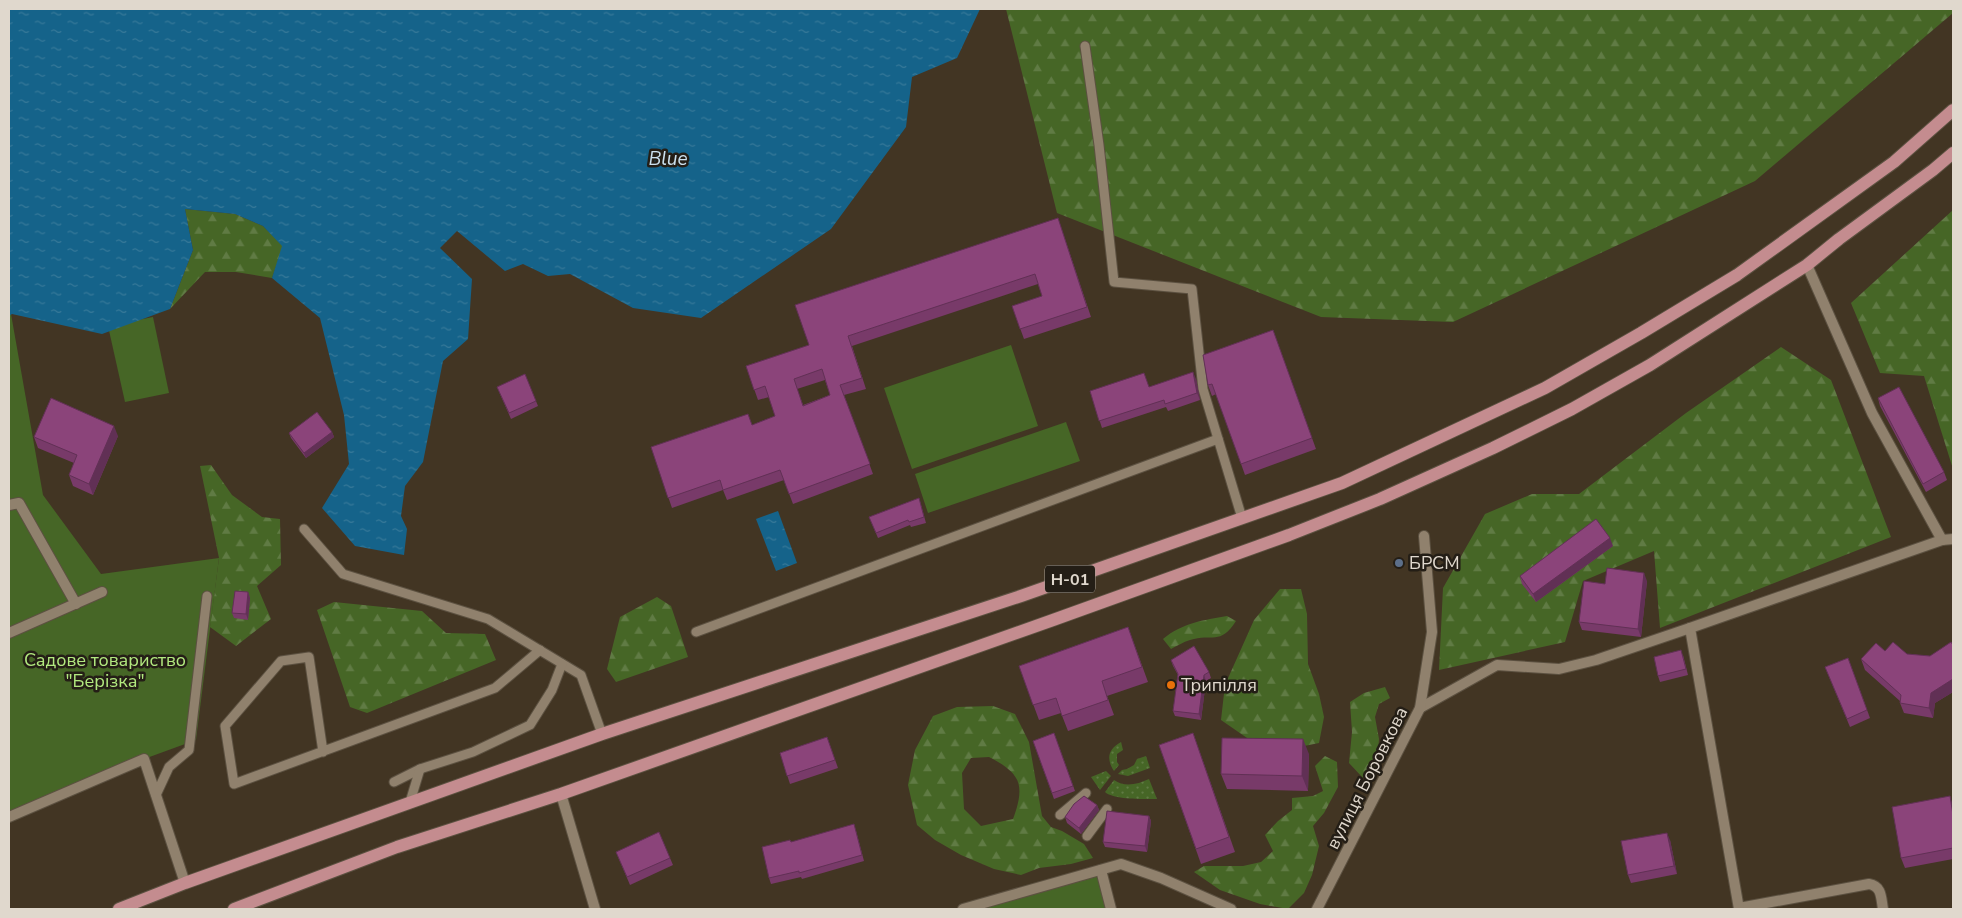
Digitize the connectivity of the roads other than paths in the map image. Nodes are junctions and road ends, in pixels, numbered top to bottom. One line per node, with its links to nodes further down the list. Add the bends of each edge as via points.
1 (1085, 46): 5 (lane, via 1114,282 1192,289 1203,389)
2 (1953, 110): 7 (main road, Н-01, via 1894,162 1737,275 1641,333 1545,388 1342,483)
3 (1953, 153): 4 (main road, Н-01)
4 (1807, 265): 11 (street, via 1872,413); 26 (main road, Н-01, via 1650,365 1572,409 1380,498 1289,535 1072,614)
5 (1218, 439): 7 (lane); 16 (lane)
6 (9, 505): 14 (street, via 19,503)
7 (1242, 518): 21 (main road, Н-01, via 1021,596)
8 (304, 529): 18 (lane, via 343,574 488,619)
9 (1424, 536): 20 (street, вулиця Боровкова, via 1432,632)
10 (1953, 539): 11 (street)
11 (1942, 540): 15 (street)
12 (102, 592): 14 (street)
13 (207, 596): 27 (lane, via 190,750 169,768)
14 (76, 604): 17 (street)
15 (1690, 628): 20 (street, via 1559,669 1497,665); 42 (street)
16 (696, 632)
17 (9, 633)
18 (540, 650): 19 (lane); 22 (lane, via 495,688)
19 (562, 664): 21 (lane, via 582,675); 23 (lane, via 552,690 530,726 473,752)
20 (1420, 708): 41 (street, вулиця Боровкова)
21 (602, 734): 28 (main road, Н-01)
22 (323, 752): 22 (lane, via 234,784 225,726 281,661 309,657)
23 (420, 769): 24 (lane); 28 (lane)
24 (394, 782)
25 (1086, 793): 30 (lane)
26 (561, 794): 36 (main road, Н-01, via 398,847); 37 (street)
27 (156, 796): 31 (street, via 144,759); 34 (street)
28 (410, 802): 34 (main road, Н-01)
29 (1107, 809): 32 (lane)
30 (1060, 815)
31 (9, 817)
32 (1087, 836)
33 (1101, 870): 38 (street); 39 (street); 40 (street, via 1121,864)
34 (184, 883): 35 (main road, Н-01)
35 (119, 909)
36 (234, 909)
37 (595, 909)
38 (966, 909)
39 (1111, 909)
40 (1231, 909)
41 (1318, 909)
42 (1739, 909): 43 (street, via 1869,884 1880,891)
43 (1883, 909)

